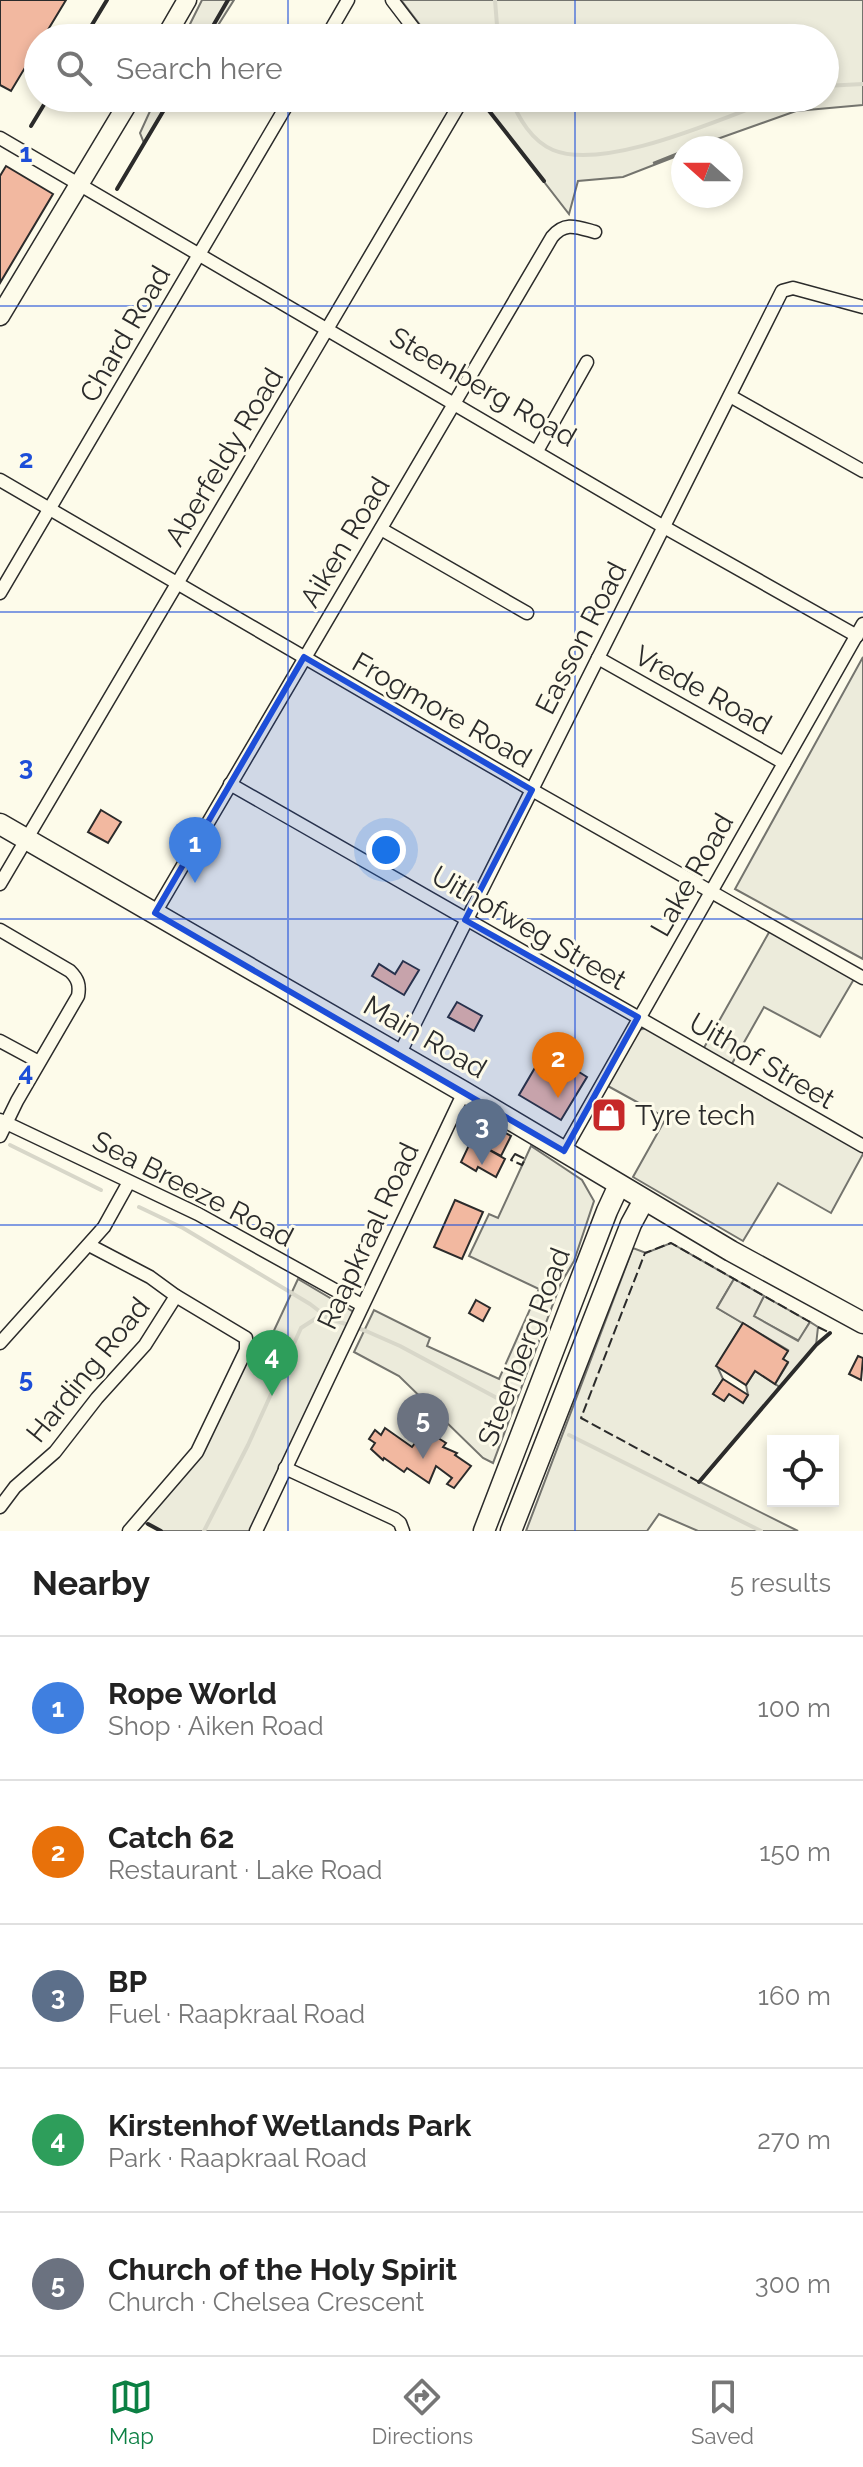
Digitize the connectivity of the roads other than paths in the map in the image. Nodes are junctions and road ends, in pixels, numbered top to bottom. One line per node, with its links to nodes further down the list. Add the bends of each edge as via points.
1 (187, 0): 4 (main road)
2 (348, 0): 5 (street)
3 (392, 0): 6 (street)
4 (173, 24)
5 (334, 24)
6 (410, 24)
7 (123, 112): 11 (main road)
8 (283, 112): 13 (street, Chard Road)
9 (455, 112): 16 (street, Aberfeldy Road)
10 (0, 138): 11 (street, Steenberg Road)
11 (81, 185): 13 (street, Steenberg Road); 15 (main road)
12 (595, 232): 19 (street, Aiken Road, via 571,225 557,231)
13 (200, 254): 16 (street, Steenberg Road); 23 (street, Chard Road)
14 (863, 307): 18 (street, Easson Road, via 782,291)
15 (0, 316)
16 (327, 328): 19 (street, Steenberg Road); 26 (street, Aberfeldy Road)
17 (587, 362): 20 (street)
18 (730, 396): 21 (street); 24 (street, Easson Road)
19 (454, 403): 20 (street, Steenberg Road); 25 (street, Aiken Road)
20 (537, 451): 24 (street, Steenberg Road)
21 (863, 471)
22 (0, 480): 23 (street, Frogmore Road)
23 (49, 509): 26 (street, Frogmore Road); 27 (street, Chard Road)
24 (664, 527): 29 (street, Steenberg Road); 31 (street, Easson Road)
25 (381, 529): 28 (street); 30 (street, Aiken Road)
26 (176, 584): 30 (street, Frogmore Road); 36 (street, Aberfeldy Road)
27 (0, 593)
28 (527, 613)
29 (860, 630): 32 (street, Lake Road)
30 (304, 657): 33 (street, Aiken Road); 34 (street, Frogmore Road)
31 (598, 658): 32 (street, Vrede Road); 34 (street, Easson Road)
32 (784, 763): 38 (street, Lake Road)
33 (230, 784): 39 (street, Aiken Road); 40 (street, Uithofweg Street)
34 (532, 790): 38 (street, Frogmore Road); 40 (street, Easson Road)
35 (0, 824): 36 (main road, Main Road)
36 (27, 839): 37 (street, Aberfeldy Road); 39 (main road, Main Road)
37 (0, 884)
38 (710, 890): 42 (street, Frogmore Road); 43 (street, Lake Road)
39 (155, 913): 45 (main road, Main Road)
40 (465, 920): 43 (street, Uithofweg Street); 45 (street, Easson Road)
41 (0, 930): 46 (street, via 70,971 79,982 78,996)
42 (863, 978)
43 (638, 1017): 50 (street, Uithof Street); 51 (street, Lake Road)
44 (0, 1041): 46 (street)
45 (399, 1055): 47 (main road, Main Road)
46 (39, 1062): 48 (street)
47 (464, 1092): 51 (main road, Main Road); 57 (street, Raapkraal Road)
48 (3, 1121): 49 (street); 52 (street, Sea Breeze Road)
49 (0, 1136)
50 (863, 1146)
51 (564, 1151): 53 (main road, Main Road)
52 (129, 1182): 55 (street); 57 (street, Sea Breeze Road, via 212,1221)
53 (619, 1185): 54 (main road, Main Road); 62 (main road, Steenberg Road)
54 (644, 1200): 58 (main road, Main Road); 66 (main road, Steenberg Road)
55 (89, 1245): 56 (street); 59 (street)
56 (176, 1296): 61 (street, Harding Road, via 145,1345 55,1452); 63 (street, via 246,1338 246,1350 197,1452)
57 (360, 1310): 60 (street, Raapkraal Road)
58 (863, 1323)
59 (0, 1343)
60 (285, 1468): 64 (street, Raapkraal Road); 65 (street, via 395,1519)
61 (0, 1507)
62 (484, 1530)
63 (129, 1531)
64 (256, 1531)
65 (403, 1531)
66 (511, 1531)

